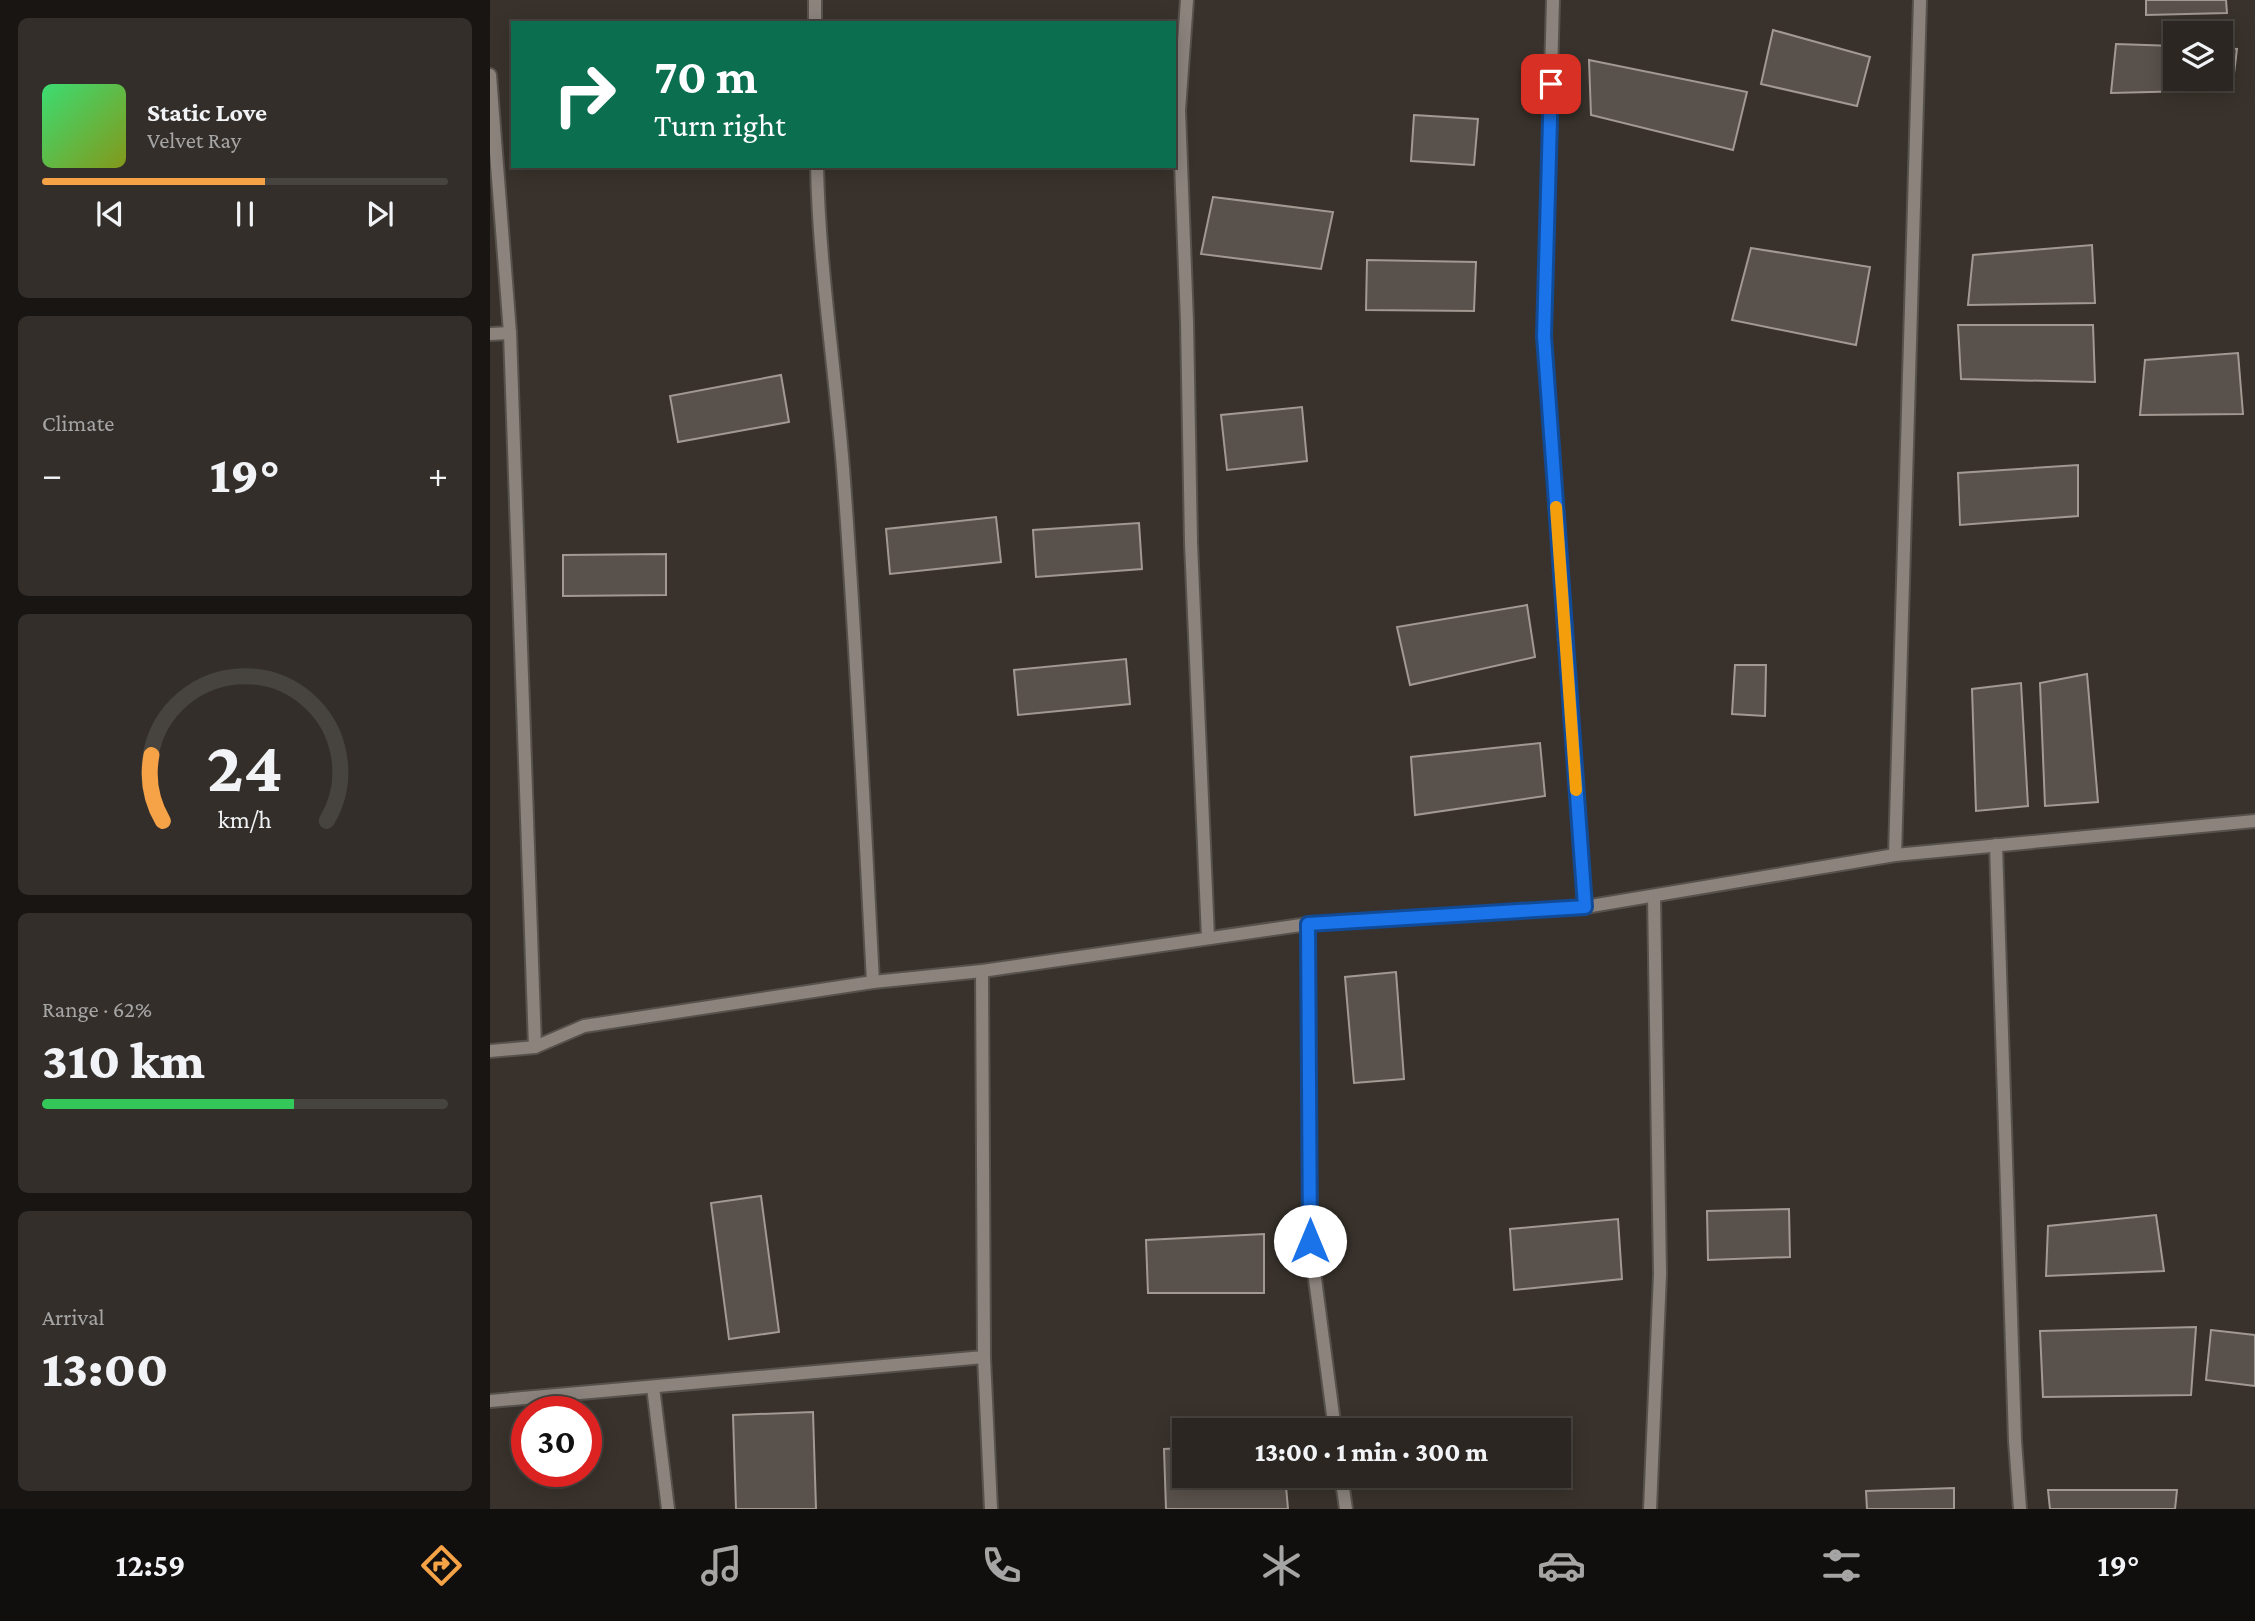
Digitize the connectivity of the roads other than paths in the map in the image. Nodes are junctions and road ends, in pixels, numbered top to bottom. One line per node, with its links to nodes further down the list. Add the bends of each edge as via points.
1 (815, 0): 5 (street)
2 (1186, 0): 16 (street, via 1178,110)
3 (1553, 0): 14 (street, via 1544,336)
4 (1920, 0): 12 (street)
5 (815, 21)
6 (490, 75): 8 (street)
7 (817, 168): 18 (street, via 854,609)
8 (509, 333): 9 (street); 19 (street)
9 (490, 334)
10 (2255, 821): 11 (street)
11 (1996, 845): 12 (street); 30 (street)
12 (1895, 855): 13 (street)
13 (1654, 897): 14 (street); 29 (street, via 1660,1274)
14 (1585, 907): 15 (street)
15 (1308, 924): 16 (street); 24 (street, via 1310,1241)
16 (1208, 938): 17 (street)
17 (982, 971): 18 (street); 21 (street)
18 (873, 982): 19 (street, via 584,1026)
19 (535, 1047): 20 (street)
20 (490, 1051)
21 (984, 1357): 22 (street); 27 (street)
22 (653, 1387): 23 (street); 26 (street)
23 (490, 1401)
24 (1333, 1418)
25 (1343, 1488): 28 (street)
26 (668, 1509)
27 (991, 1509)
28 (1346, 1509)
29 (1650, 1509)
30 (2020, 1509)

